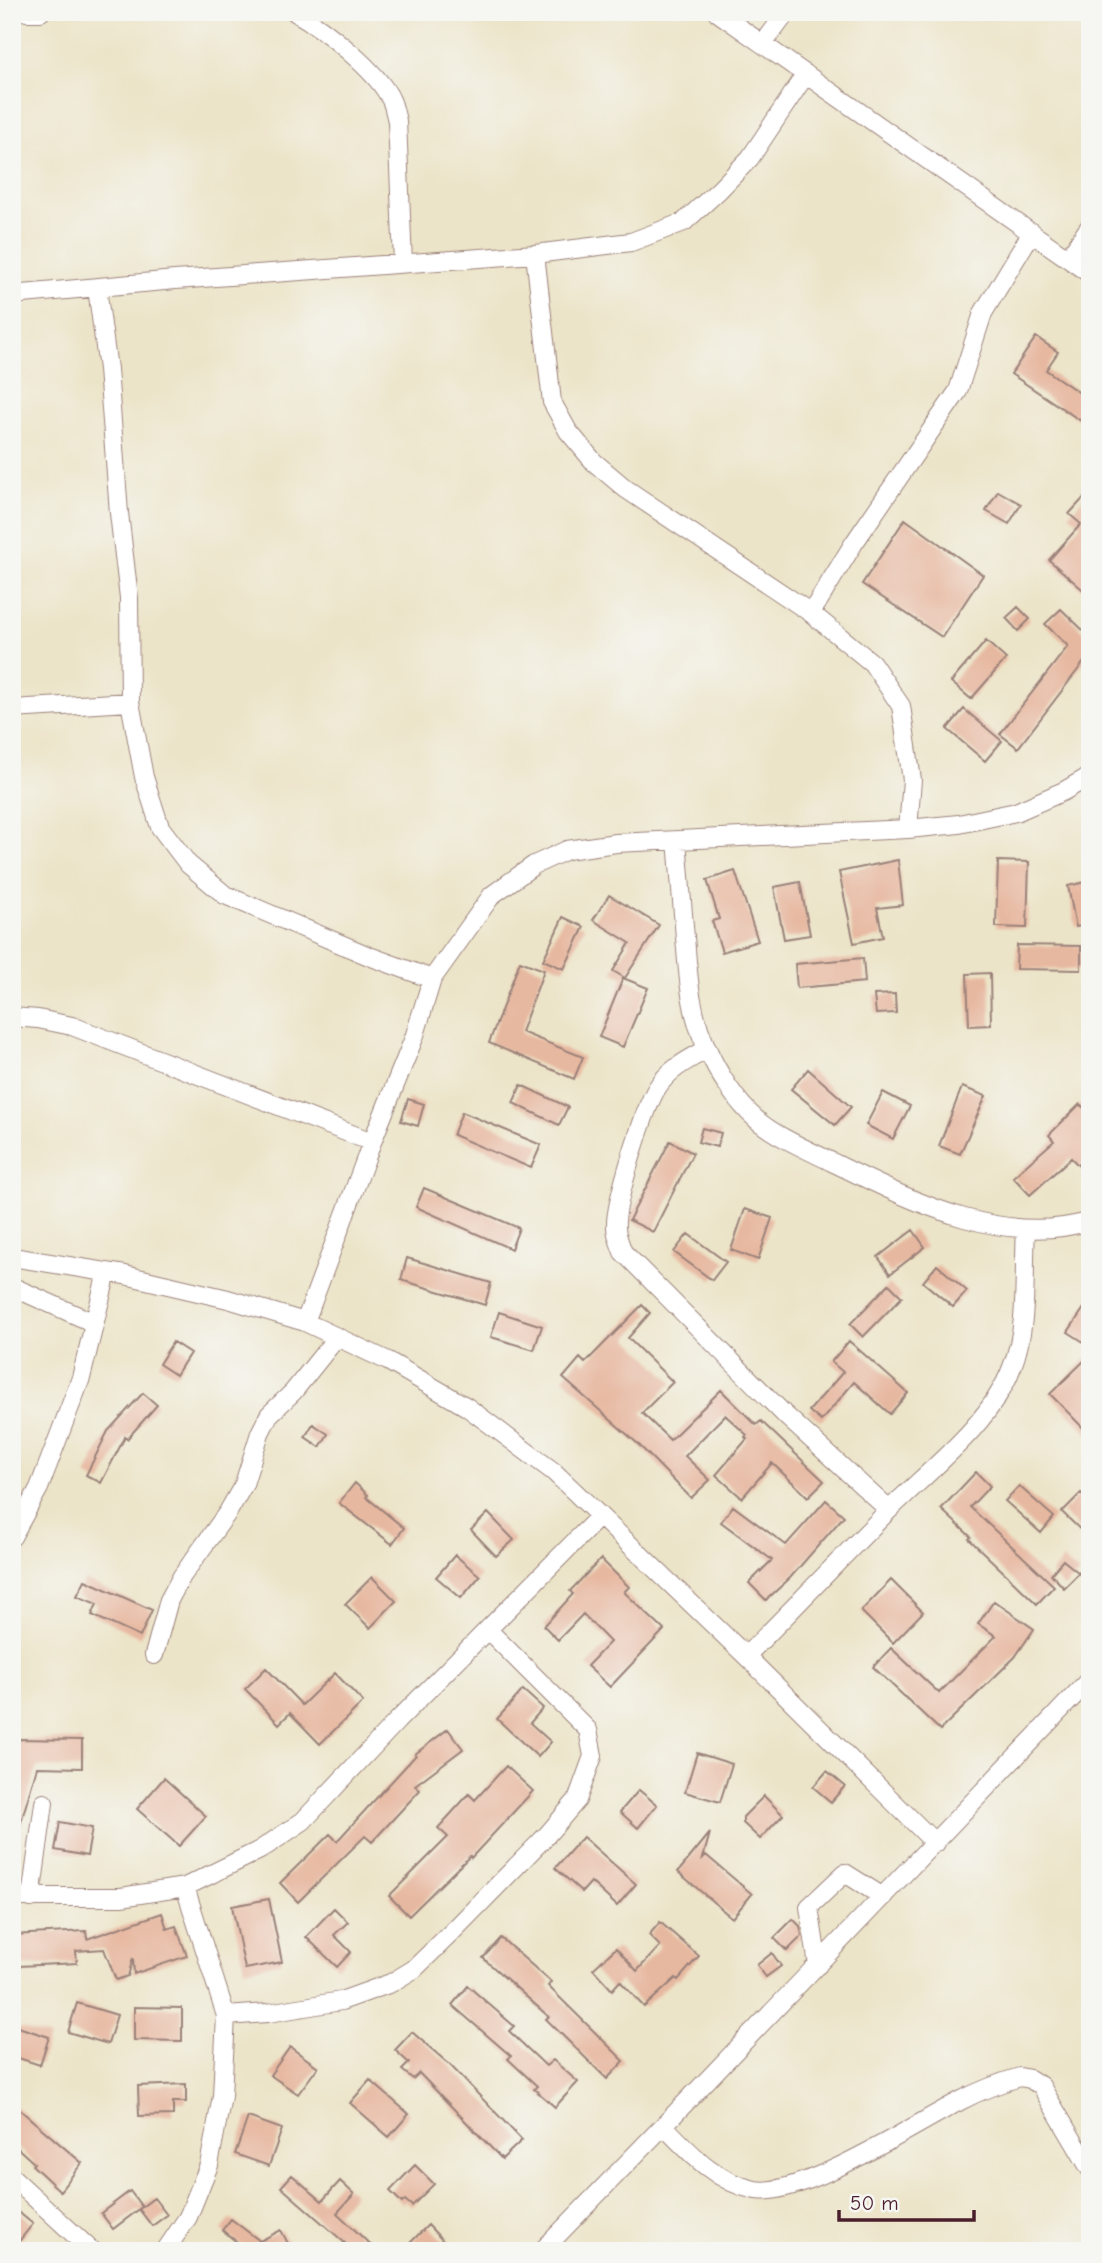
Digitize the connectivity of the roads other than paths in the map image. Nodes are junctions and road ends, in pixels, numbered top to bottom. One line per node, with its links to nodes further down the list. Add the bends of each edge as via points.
1 (26, 12): 2 (street)
2 (41, 12)
3 (295, 12): 12 (street, via 341,44 392,102 397,121)
4 (717, 12): 6 (street)
5 (787, 12): 6 (street)
6 (763, 44): 7 (street)
7 (806, 74): 9 (street); 10 (street, via 750,158 684,222 631,242)
8 (1090, 226): 11 (street)
9 (1032, 232): 11 (street); 16 (street, via 983,313 958,391)
10 (535, 254): 12 (street); 16 (street, via 552,402 568,431 594,462 626,489)
11 (1068, 258): 13 (street)
12 (404, 264): 14 (street)
13 (1090, 274)
14 (97, 288): 15 (street); 17 (street, via 128,598)
15 (12, 295)
16 (811, 613): 20 (street, via 872,663 901,706 912,780)
17 (130, 702): 18 (street); 22 (street, via 144,777 160,827 188,864 225,895)
18 (12, 709)
19 (1090, 776): 20 (street, via 1016,812)
20 (908, 829): 21 (street)
21 (677, 841): 22 (street, via 567,850 534,865 492,895); 24 (street, via 690,991)
22 (432, 979): 25 (street)
23 (12, 1017): 25 (street, via 72,1026)
24 (707, 1049): 27 (street, via 730,1088 758,1121 799,1146 958,1217); 34 (street, via 676,1066 656,1089 618,1203 615,1226 623,1252 785,1415)
25 (372, 1142): 31 (street)
26 (1090, 1222): 27 (street)
27 (1026, 1230): 34 (street, via 1023,1326 1013,1367 997,1398 951,1451)
28 (12, 1257): 29 (street)
29 (107, 1272): 31 (street); 32 (street)
30 (16, 1288): 32 (street)
31 (305, 1322): 33 (street)
32 (94, 1323): 36 (street, via 81,1378 39,1488)
33 (337, 1337): 35 (street, via 467,1407 554,1472); 38 (street, via 269,1415 244,1484 169,1600)
34 (889, 1510): 39 (street)
35 (600, 1516): 37 (street); 39 (street)
36 (12, 1537)
37 (488, 1630): 43 (street, via 303,1821 260,1850); 48 (street, via 589,1730 593,1756 577,1800 414,1969 391,1983 341,2001)
38 (154, 1655)
39 (746, 1656): 42 (street)
40 (1090, 1679): 42 (street)
41 (44, 1803): 46 (street)
42 (935, 1843): 45 (street)
43 (185, 1887): 46 (street, via 121,1897); 48 (street)
44 (12, 1897): 46 (street)
45 (883, 1897): 47 (street); 47 (street, via 845,1873 809,1907)
46 (31, 1898)
47 (818, 1965): 49 (street)
48 (226, 2016): 53 (street, via 222,2096 209,2165 188,2217)
49 (664, 2126): 50 (street, via 698,2162 734,2182 756,2190 793,2186 961,2100 1020,2077 1041,2086); 54 (street)
50 (1090, 2168)
51 (12, 2177): 52 (street)
52 (92, 2251)
53 (165, 2251)
54 (542, 2251)

